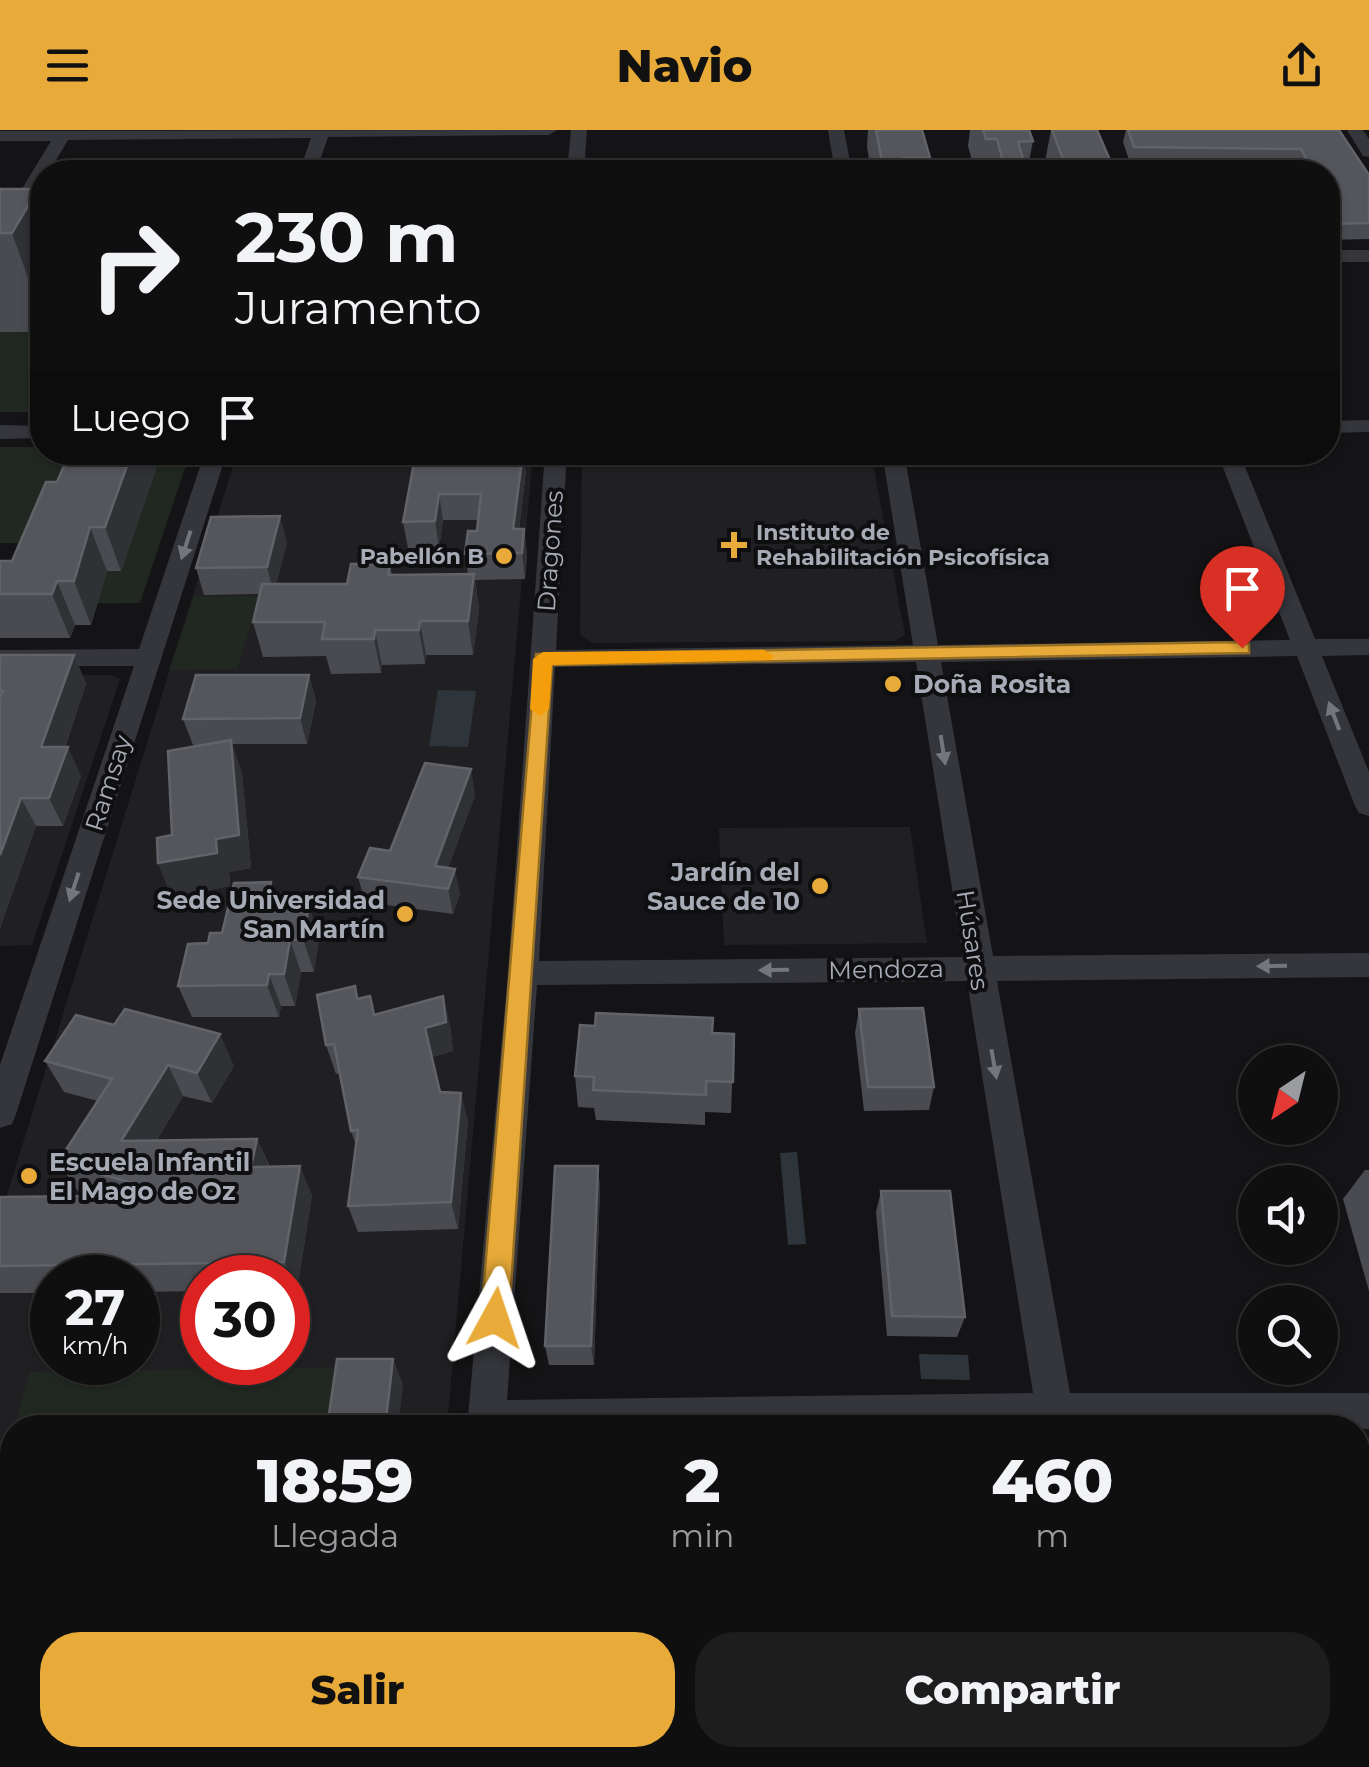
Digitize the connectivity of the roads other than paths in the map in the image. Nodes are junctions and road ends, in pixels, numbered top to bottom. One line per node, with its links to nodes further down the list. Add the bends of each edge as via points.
1 (549, 130): 5 (street)
2 (579, 130): 11 (street)
3 (836, 130): 12 (street)
4 (1355, 130): 8 (street)
5 (322, 131): 6 (street); 10 (street)
6 (65, 133): 7 (street); 9 (street)
7 (0, 136)
8 (1369, 152)
9 (49, 160)
10 (312, 160)
11 (577, 160)
12 (842, 160)
13 (30, 191): 14 (street)
14 (0, 240)
15 (1340, 256): 16 (street)
16 (1369, 256)
17 (1340, 426): 18 (street)
18 (1369, 426)
19 (0, 432): 20 (street)
20 (30, 432)
21 (212, 465): 28 (street, Ramsay, one-way to 28)
22 (555, 465): 30 (street, Dragones)
23 (895, 465): 27 (street, Húsares)
24 (1233, 465): 25 (street)
25 (1307, 647): 26 (street); 27 (street); 31 (street, one-way to 25)
26 (1369, 647)
27 (927, 654): 30 (street); 33 (street, Húsares, one-way to 33)
28 (149, 657): 29 (street); 35 (street, Ramsay, one-way to 35)
29 (0, 658)
30 (543, 659): 34 (street, Dragones)
31 (1369, 806)
32 (1369, 965): 33 (street, Mendoza, one-way to 33)
33 (977, 968): 34 (street, Mendoza, one-way to 34); 38 (street, Húsares, one-way to 38)
34 (523, 973): 37 (street, Dragones)
35 (0, 1114)
36 (1369, 1411): 39 (street)
37 (487, 1415)
38 (1055, 1415)
39 (1212, 1415)

